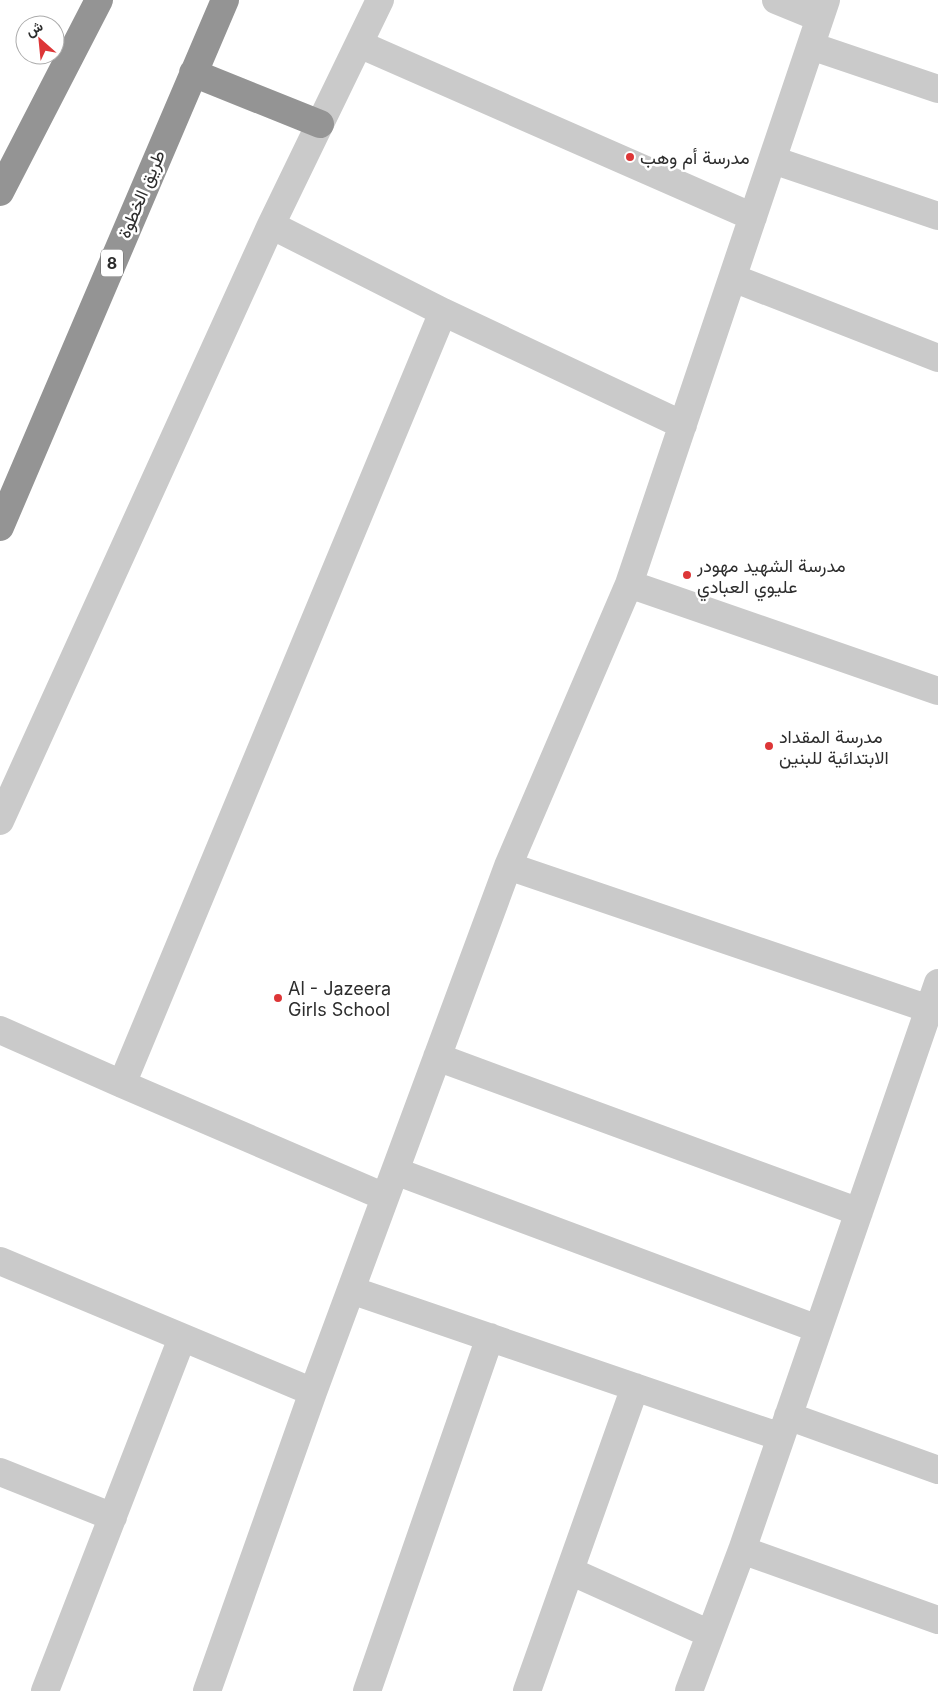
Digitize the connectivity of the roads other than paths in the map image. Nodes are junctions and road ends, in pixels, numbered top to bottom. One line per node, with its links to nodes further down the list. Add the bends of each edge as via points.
1 (99, 0): 12 (highway)
2 (225, 0): 8 (highway, طريق الخطوة / 8)
3 (380, 0): 6 (street)
4 (776, 0): 5 (street)
5 (823, 9): 7 (street)
6 (359, 44): 10 (street); 14 (street)
7 (811, 46): 9 (street); 11 (street)
8 (193, 74): 10 (highway); 20 (highway, طريق الخطوة / 8)
9 (938, 89)
10 (320, 124): 15 (street)
11 (773, 160): 13 (street); 14 (street)
12 (0, 192)
13 (938, 216)
14 (753, 217): 16 (street)
15 (271, 225): 17 (street); 23 (street)
16 (733, 278): 18 (street); 19 (street)
17 (442, 312): 19 (street); 29 (street)
18 (938, 358)
19 (683, 425): 21 (street)
20 (0, 526)
21 (629, 584): 22 (street); 24 (street)
22 (938, 691)
23 (0, 821)
24 (508, 866): 26 (street); 28 (street)
25 (938, 983): 26 (street)
26 (933, 1011): 32 (street)
27 (0, 1030): 29 (street)
28 (437, 1057): 30 (street); 32 (street)
29 (122, 1084): 31 (street)
30 (395, 1171): 31 (street); 35 (street)
31 (385, 1197): 34 (street)
32 (859, 1212): 35 (street)
33 (0, 1261): 36 (street)
34 (351, 1290): 37 (street); 39 (street)
35 (818, 1329): 40 (street)
36 (182, 1338): 39 (street); 43 (street)
37 (490, 1338): 38 (street); 50 (street)
38 (635, 1387): 40 (street); 45 (street)
39 (313, 1392): 49 (street)
40 (785, 1427): 41 (street); 44 (street)
41 (938, 1470)
42 (0, 1472): 43 (street)
43 (113, 1517): 48 (street)
44 (742, 1550): 46 (street); 47 (street)
45 (570, 1571): 47 (street); 51 (street)
46 (938, 1620)
47 (710, 1634): 52 (street)
48 (45, 1691)
49 (207, 1691)
50 (367, 1691)
51 (527, 1691)
52 (689, 1691)

